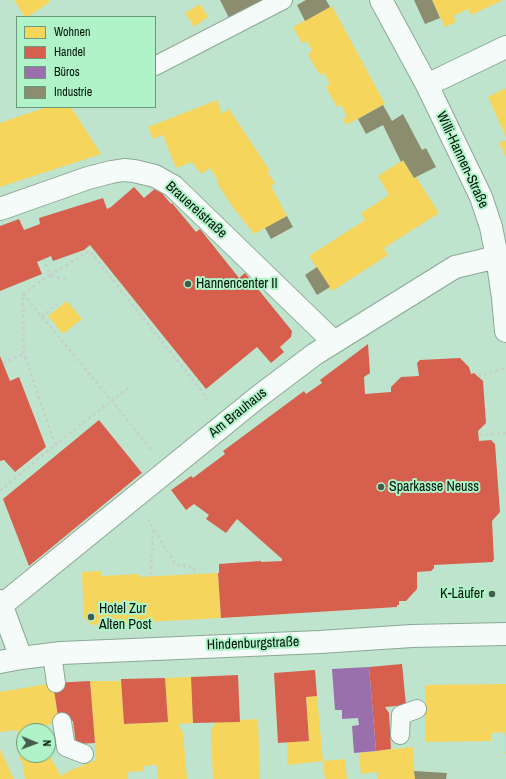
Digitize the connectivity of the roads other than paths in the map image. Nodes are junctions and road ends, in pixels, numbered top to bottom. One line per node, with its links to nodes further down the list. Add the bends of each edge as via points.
1 (283, 0): 4 (lane)
2 (382, 0): 5 (street, Willi-Hannen-Straße)
3 (506, 47): 5 (street)
4 (156, 65)
5 (427, 85): 7 (street, Willi-Hannen-Straße, via 481,197)
6 (0, 209): 9 (street, Brauereistraße, via 111,172 124,170 155,176 173,186)
7 (497, 257): 8 (street, Willi-Hannen-Straße); 9 (street, Am Brauhaus, via 455,267)
8 (506, 331)
9 (334, 342): 10 (street, Am Brauhaus, via 290,372 226,422)
10 (1, 603): 13 (street)
11 (506, 634): 12 (street, Hindenburgstraße, via 412,636)
12 (52, 654): 13 (street, Hindenburgstraße); 15 (lane)
13 (21, 658): 14 (street, Hindenburgstraße)
14 (0, 662)
15 (56, 683)
16 (417, 709): 18 (lane, via 401,715)
17 (62, 722): 19 (lane, via 66,747)
18 (400, 735)
19 (84, 754)

